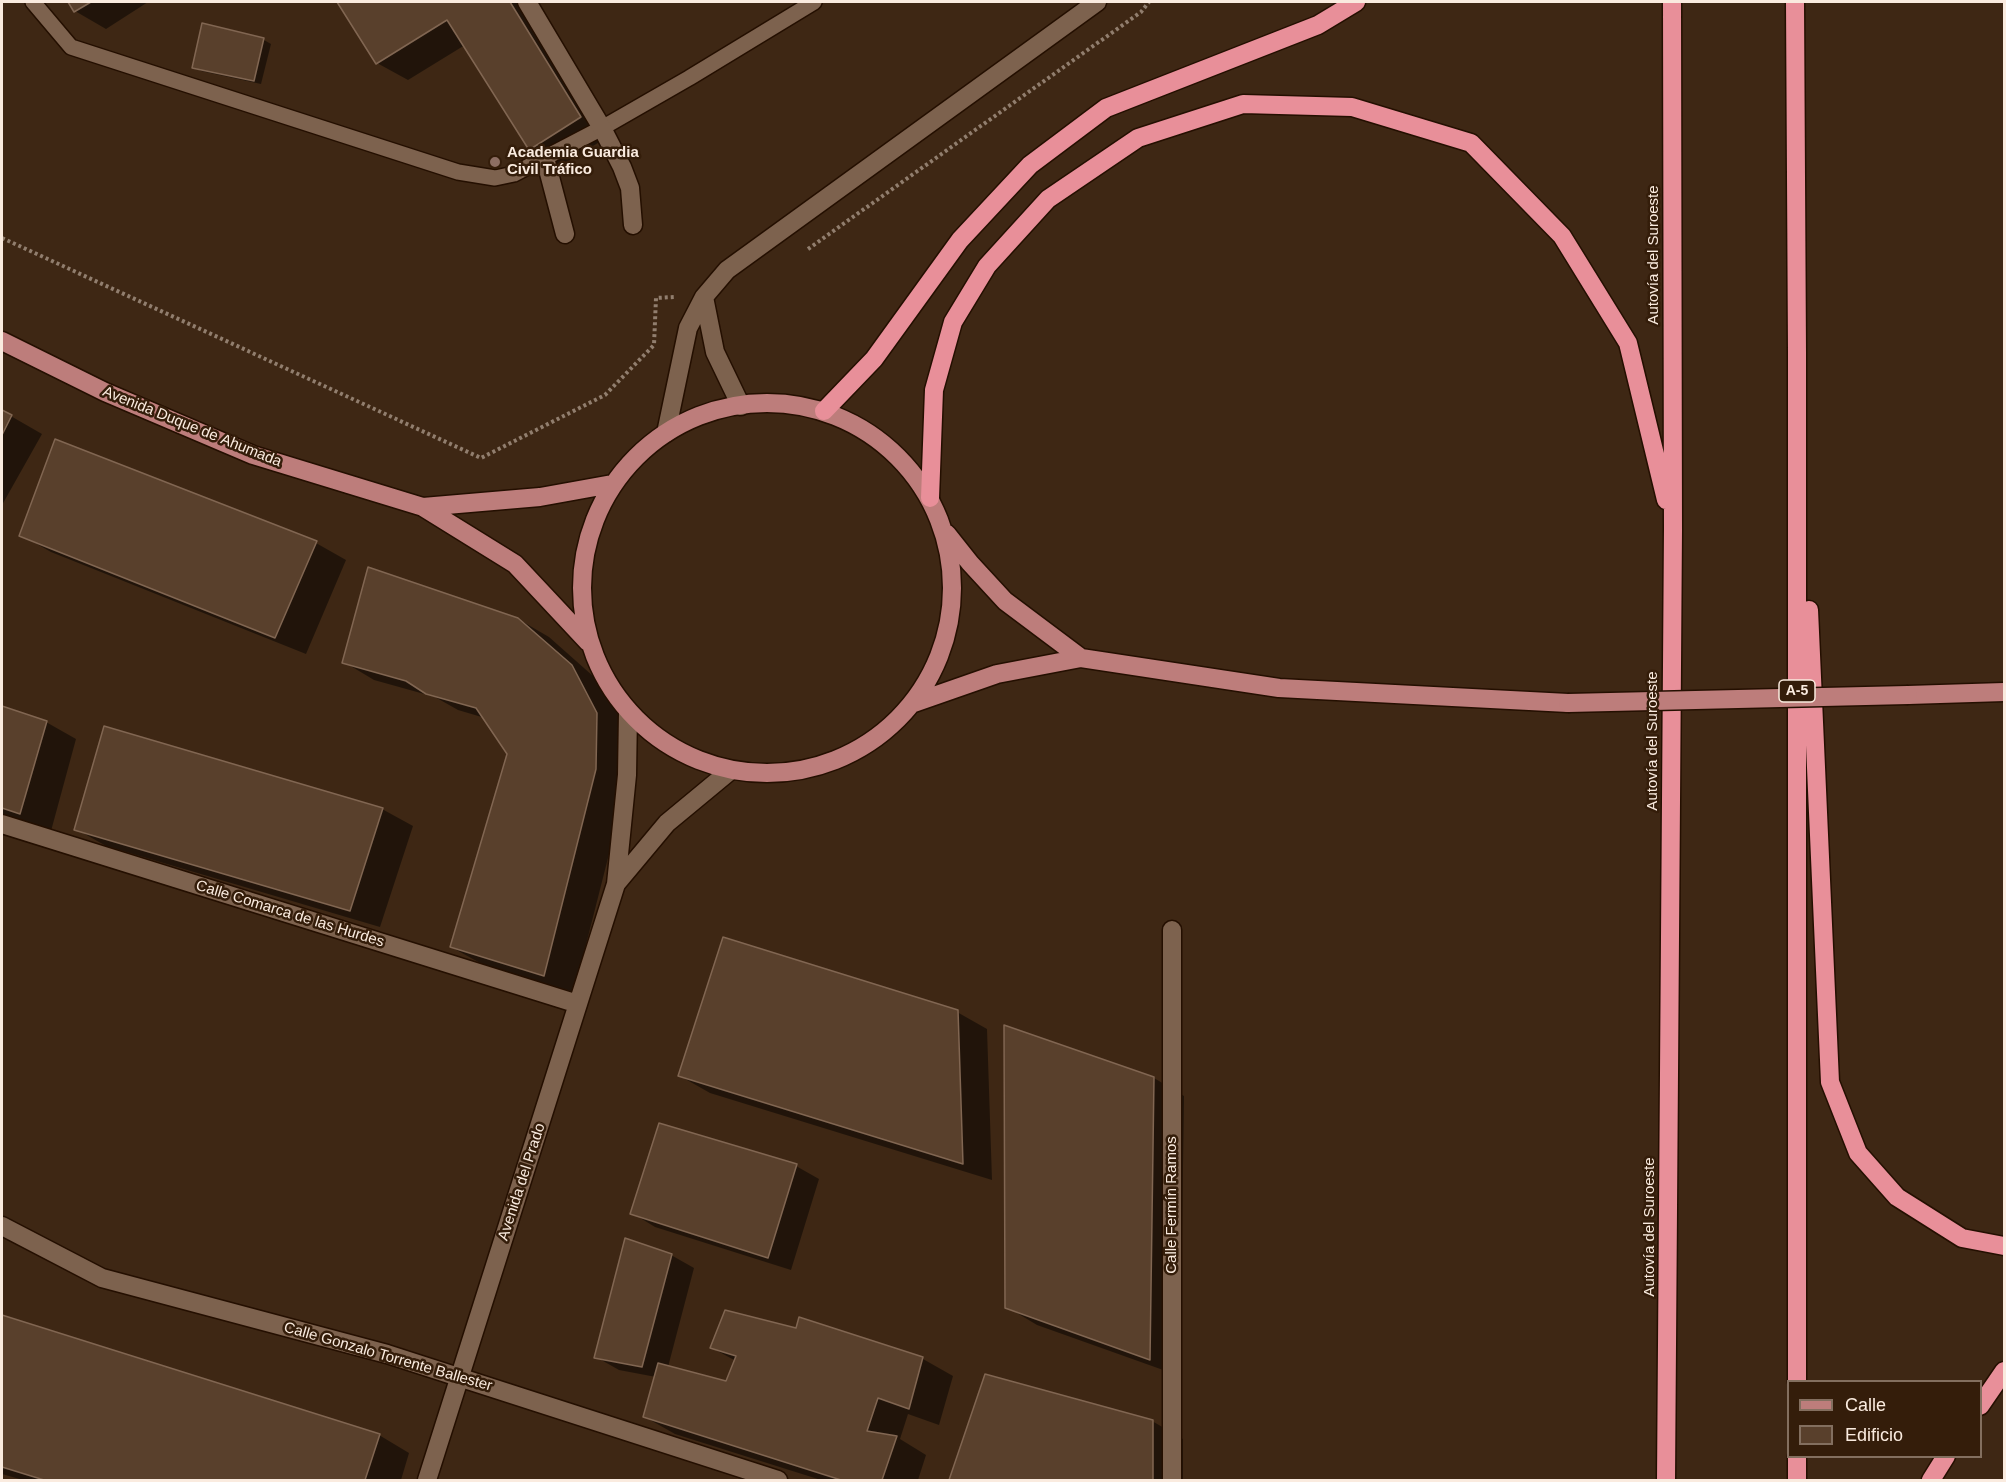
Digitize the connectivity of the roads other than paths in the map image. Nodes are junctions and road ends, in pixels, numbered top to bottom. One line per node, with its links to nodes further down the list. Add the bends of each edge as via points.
1 (33, 2): 9 (lane, via 71,47 458,172 495,178 514,174)
2 (527, 2): 8 (street)
3 (814, 2): 8 (lane)
4 (1097, 2): 12 (street, via 728,270)
5 (1356, 2): 16 (highway, via 1318,25 1106,108 1030,165 960,240 874,359)
6 (1672, 2): 21 (highway, Autovía del Suroeste)
7 (1795, 2): 14 (highway, A-5)
8 (602, 128): 9 (lane); 10 (street, via 630,188)
9 (545, 158): 11 (street)
10 (633, 225)
11 (566, 234)
12 (704, 297): 15 (street, via 715,352); 17 (street, via 688,328)
13 (2, 341): 20 (main road, Avenida Duque de Ahumada, via 105,392 253,454)
14 (1797, 352): 34 (highway, via 1830,1082 1858,1153 1898,1197 1962,1238); 37 (highway, A-5)
15 (741, 406): 16 (main road, via 769,402); 17 (main road, via 714,409)
16 (824, 411): 19 (main road, via 866,430 902,460)
17 (666, 433): 18 (main road)
18 (612, 484): 20 (main road, Avenida Duque de Ahumada, via 540,497); 23 (main road, via 589,533 580,587)
19 (930, 498): 21 (highway, via 934,390 954,322 987,266 1048,199 1138,138 1244,104 1341,107 1471,144 1562,236 1628,343); 22 (main road)
20 (423, 507): 23 (main road, Avenida Duque de Ahumada, via 515,564)
21 (1673, 529): 44 (highway, Autovía del Suroeste)
22 (946, 534): 24 (main road, via 1005,601); 26 (main road, via 952,603 939,657)
23 (588, 642): 27 (main road, via 604,679)
24 (1081, 658): 25 (main road, bridge, via 1279,688 1568,703); 26 (main road, via 997,674)
25 (2004, 692)
26 (911, 704): 28 (main road, via 874,738 830,762 781,772)
27 (628, 713): 28 (main road, via 675,749); 30 (street, Avenida del Prado, via 627,775)
28 (731, 770): 30 (street, Avenida del Prado, via 667,823)
29 (2, 824): 32 (street, Calle Comarca de las Hurdes)
30 (616, 884): 32 (street, Avenida del Prado)
31 (1172, 930): 43 (street, Calle Fermín Ramos)
32 (578, 1004): 36 (street, Avenida del Prado)
33 (2, 1226): 36 (street, Calle Gonzalo Torrente Ballester, via 102,1278)
34 (2004, 1246)
35 (2004, 1371): 38 (highway)
36 (459, 1376): 41 (street, Avenida del Prado); 42 (street, Calle Gonzalo Torrente Ballester)
37 (1797, 1380)
38 (1982, 1403)
39 (1797, 1458): 45 (highway)
40 (1945, 1458): 46 (highway)
41 (427, 1480)
42 (778, 1480)
43 (1172, 1480)
44 (1666, 1480)
45 (1797, 1480)
46 (1931, 1480)

